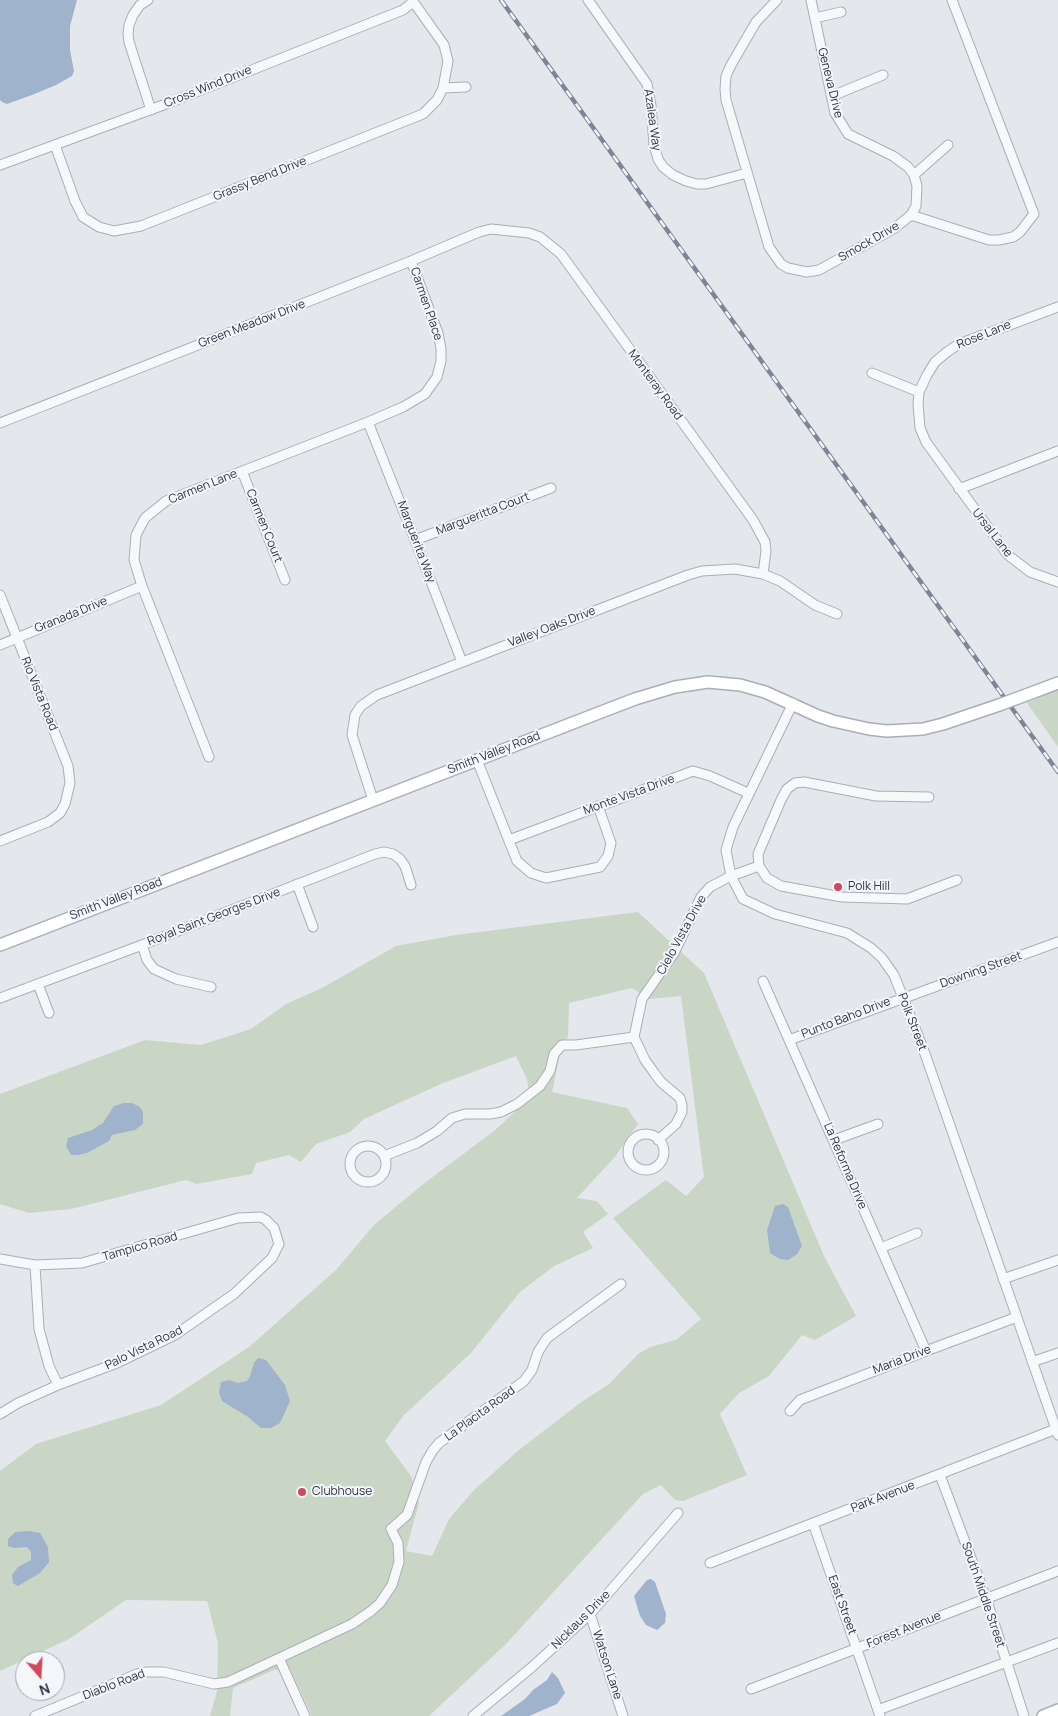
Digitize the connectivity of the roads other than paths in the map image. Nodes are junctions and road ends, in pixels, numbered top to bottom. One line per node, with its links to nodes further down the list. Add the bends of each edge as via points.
1 (148, 0): 13 (street, via 132,16 128,34)
2 (588, 0): 17 (street, Azalea Way, via 647,84 654,145 663,167 686,182 697,184)
3 (777, 0): 17 (street, Smock Drive, via 756,22 726,76 726,100)
4 (811, 0): 8 (street, Geneva Drive)
5 (952, 0): 19 (street, Smock Drive, via 1034,214 1020,232 999,240 989,240)
6 (413, 1): 11 (street, via 444,45 448,60); 13 (street, Cross Wind Drive, via 404,10)
7 (841, 12): 8 (street)
8 (815, 18): 12 (street, Geneva Drive)
9 (883, 75): 12 (street)
10 (466, 87): 11 (street)
11 (443, 88): 14 (street, Grassy Bend Drive, via 437,100 423,114 141,226 114,231 83,218)
12 (832, 96): 18 (street, Geneva Drive, via 835,113 848,134 902,161)
13 (151, 110): 14 (street, Cross Wind Drive)
14 (55, 145): 16 (street, Cross Wind Drive)
15 (948, 145): 18 (street)
16 (0, 164)
17 (747, 173): 19 (street, Smock Drive, via 769,247 781,264 797,271 819,270 895,228)
18 (914, 175): 19 (street, via 918,197)
19 (911, 215)
20 (504, 230): 21 (street, Green Meadow Drive, via 479,232); 33 (street, Monteray Road, via 540,237 561,254 760,531 766,551)
21 (411, 261): 24 (street, Carmen Place, via 438,333 441,361); 27 (street, Green Meadow Drive)
22 (1058, 307): 25 (street, Rose Lane, via 958,344 936,362)
23 (872, 373): 25 (street)
24 (437, 377): 26 (street, Carmen Lane, via 425,394 413,402)
25 (919, 392): 31 (street, Rose Lane, via 920,428)
26 (368, 422): 29 (street, Carmen Lane); 32 (street, Marguerita Way)
27 (0, 423)
28 (1058, 451): 31 (street)
29 (242, 472): 34 (street, Carmen Court); 36 (street, Carmen Lane, via 166,501 145,518 136,535 134,560)
30 (551, 488): 32 (street, Margueritta Court)
31 (959, 489): 35 (street, Ursal Lane, via 1008,555 1030,572)
32 (415, 540): 41 (street, Marguerita Way)
33 (763, 574): 38 (street, Valley Oaks Drive, via 780,580 815,606); 41 (street, Valley Oaks Drive, via 734,569 688,575)
34 (285, 580)
35 (1058, 582)
36 (142, 586): 39 (street, Granada Drive); 44 (street, Carmen Lane)
37 (0, 595): 39 (street, Rio Vista Road)
38 (837, 614)
39 (16, 638): 40 (street, Granada Drive); 51 (street, Rio Vista Road, via 68,766 70,783 60,813 48,822)
40 (0, 645)
41 (462, 662): 48 (street, Valley Oaks Drive, via 377,695 361,706 355,716 352,735)
42 (1058, 683): 43 (main road, Smith Valley Road, bridge, via 923,729 886,731 860,727 818,716)
43 (793, 703): 45 (main road, Smith Valley Road, via 740,685 708,682 675,686); 46 (street, Polk Street)
44 (209, 757)
45 (477, 760): 48 (main road, Smith Valley Road); 50 (street)
46 (748, 794): 49 (street, Monte Vista Drive, via 693,771); 53 (street, Polk Street, via 732,827 726,850)
47 (929, 797): 52 (street, via 876,796 795,783 787,789 758,854)
48 (373, 800): 59 (main road, Smith Valley Road)
49 (598, 806): 50 (street, Monte Vista Drive); 50 (street, via 611,843 608,856 600,867 546,878 531,874 517,861)
50 (509, 840)
51 (0, 841)
52 (759, 866): 53 (street, Cielo Vista Drive); 54 (street, via 767,878 781,886 842,897 906,898)
53 (731, 876): 64 (street, Polk Street, via 743,899 775,914 847,933 871,948 894,975); 67 (street, Cielo Vista Drive, via 710,887 701,897 674,953 642,999)
54 (957, 880)
55 (297, 884): 56 (street, Royal Saint Georges Drive, via 384,852 400,859); 57 (street); 60 (street, Royal Saint Georges Drive)
56 (411, 885)
57 (314, 927)
58 (1058, 942): 64 (street, Downing Street)
59 (0, 945)
60 (142, 945): 62 (street, Royal Saint Georges Drive); 63 (street, via 154,969 176,979)
61 (763, 981): 68 (street, La Reforma Drive)
62 (38, 984): 65 (street, Royal Saint Georges Drive); 66 (street)
63 (211, 988)
64 (903, 997): 68 (street, Punto Baho Drive); 79 (street, Polk Street)
65 (0, 998)
66 (49, 1013)
67 (634, 1037): 70 (street, via 648,1066 680,1098 682,1105 676,1124); 72 (street, via 562,1045 554,1054 550,1071 540,1086 517,1104 495,1113 452,1118 417,1143)
68 (789, 1040): 71 (street, La Reforma Drive)
69 (878, 1124): 71 (street)
70 (658, 1140): 70 (street, via 663,1154 659,1164 650,1170 634,1165 628,1156 633,1140 643,1135)
71 (834, 1140): 75 (street, La Reforma Drive)
72 (384, 1156): 72 (street, via 385,1167 379,1178 362,1180 352,1173 350,1162 359,1148 370,1146)
73 (274, 1228): 78 (street, Tampico Road, via 261,1218 238,1218 82,1263); 85 (street, Palo Vista Road, via 278,1244 272,1258 234,1294 175,1335 117,1363)
74 (917, 1233): 75 (street)
75 (881, 1248): 82 (street, La Reforma Drive)
76 (0, 1258): 78 (street, Tampico Road)
77 (1058, 1260): 79 (street)
78 (35, 1265): 85 (street, via 39,1329 48,1366)
79 (1002, 1278): 81 (street, Polk Street)
80 (621, 1284): 98 (street, La Placita Road, via 546,1338 524,1381 433,1450 407,1515 391,1529 398,1543 399,1562 392,1585 380,1603 352,1624)
81 (1017, 1317): 82 (street, Maria Drive); 84 (street, Polk Street)
82 (926, 1351): 86 (street, Maria Drive, via 800,1400)
83 (1058, 1353): 84 (street)
84 (1032, 1362): 88 (street, Polk Street)
85 (58, 1385): 87 (street, Palo Vista Road)
86 (790, 1410)
87 (0, 1414)
88 (1057, 1432): 89 (street, Park Avenue)
89 (940, 1475): 91 (street, Park Avenue); 94 (street, South Middle Street)
90 (678, 1514): 95 (street, Nicklaus Drive)
91 (813, 1523): 92 (street, Park Avenue); 97 (street, East Street)
92 (710, 1563)
93 (1058, 1571): 94 (street, Forest Avenue)
94 (986, 1598): 97 (street, Forest Avenue); 99 (street, South Middle Street)
95 (590, 1614): 105 (street, Nicklaus Drive); 106 (street, Watson Lane)
96 (1058, 1643): 99 (street)
97 (858, 1649): 100 (street, Forest Avenue); 102 (street, East Street)
98 (279, 1658): 103 (street, Diablo Road, via 228,1682 214,1684 164,1672 138,1674); 104 (street)
99 (1006, 1662): 102 (street); 107 (street, South Middle Street)
100 (750, 1689)
101 (1058, 1710): 108 (main road)
102 (879, 1713)
103 (35, 1716)
104 (305, 1716)
105 (473, 1716)
106 (623, 1716)
107 (1024, 1716)
108 (1043, 1716)

